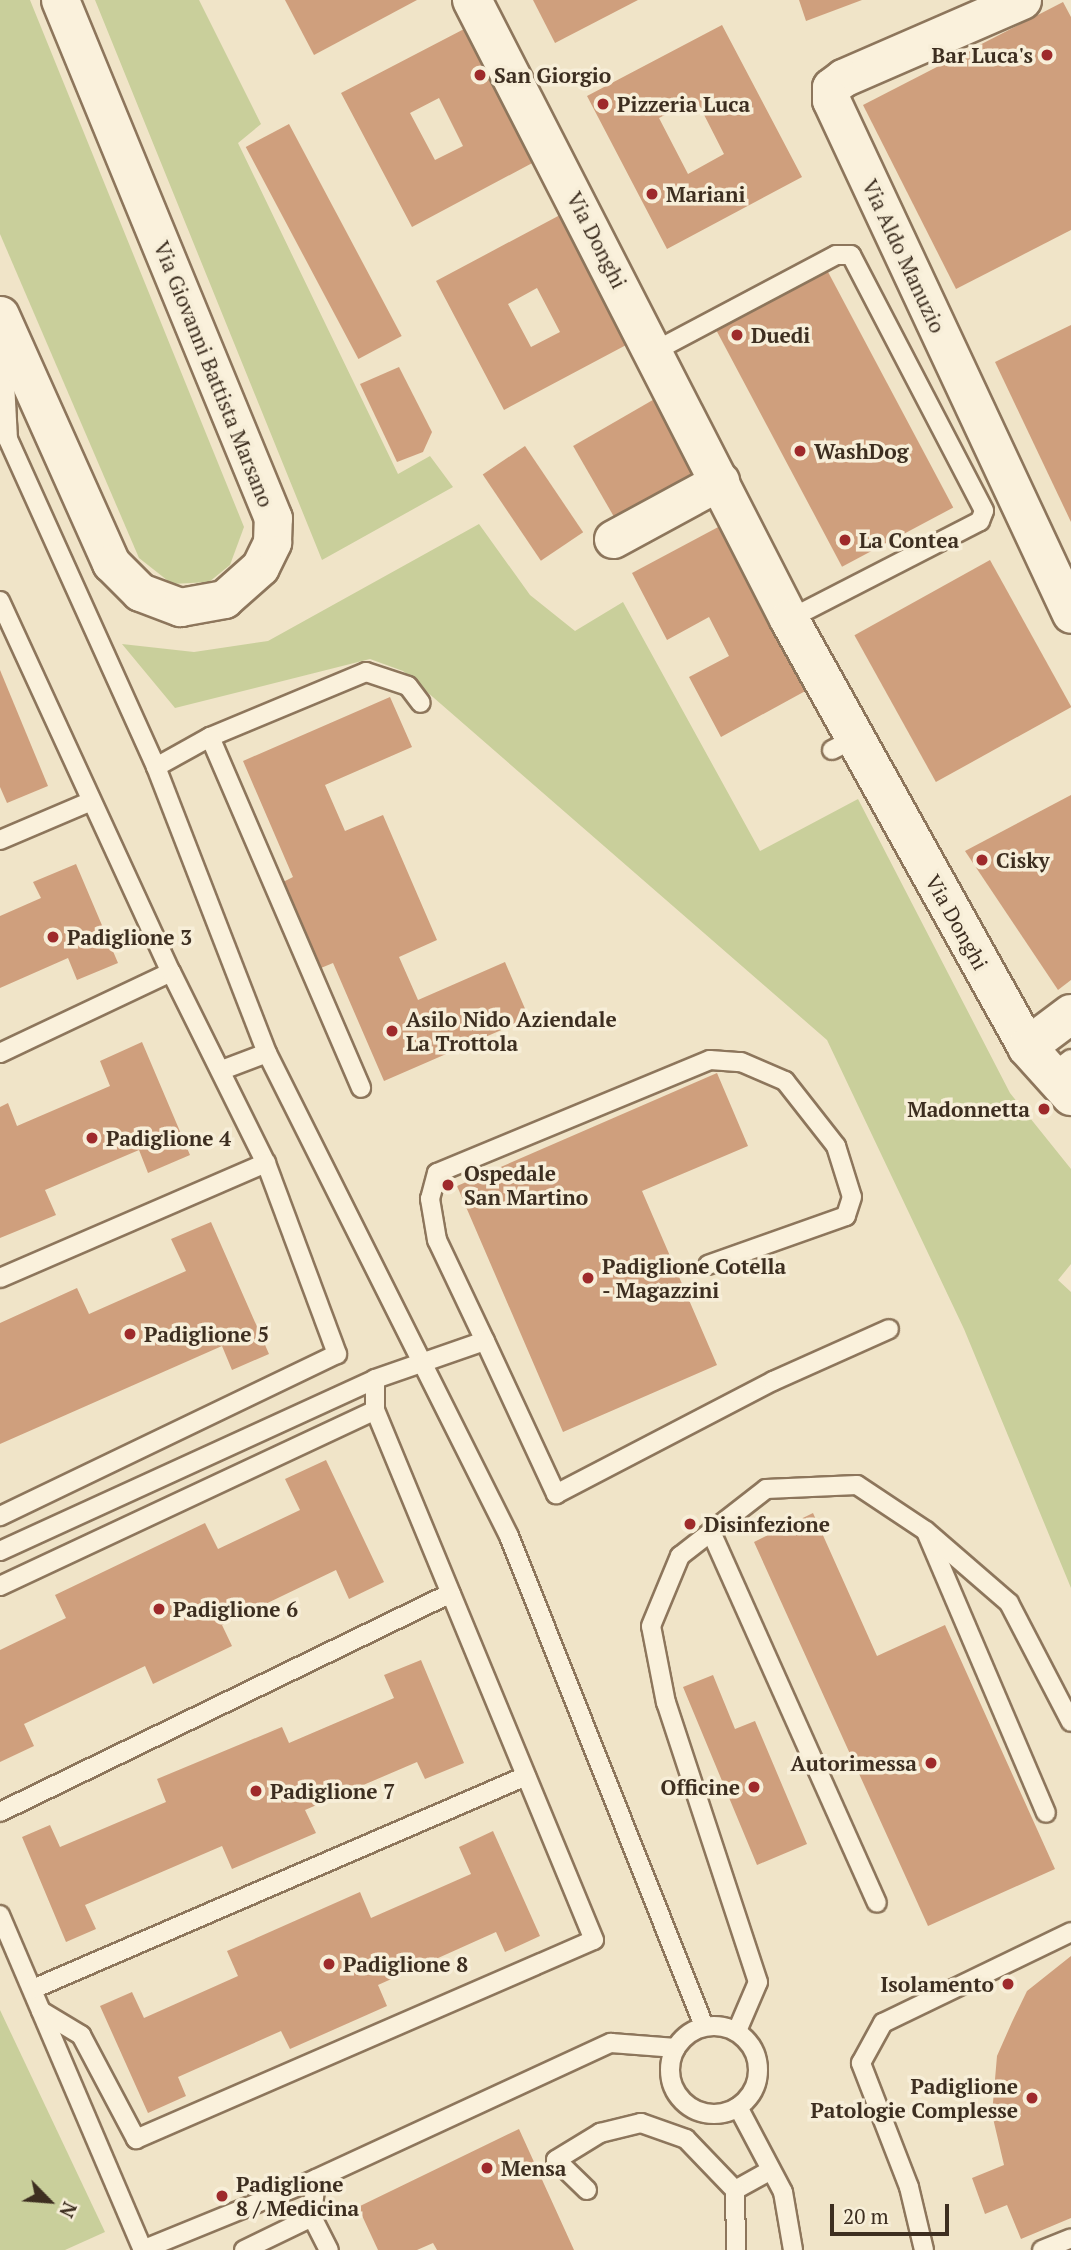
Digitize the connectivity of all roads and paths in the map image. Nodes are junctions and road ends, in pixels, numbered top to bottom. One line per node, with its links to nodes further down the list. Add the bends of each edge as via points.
1 (60, 0): 4 (street, Via Giovanni Battista Marsano, via 273,518 272,542 260,567 224,599 180,607 140,592 111,563)
2 (472, 0): 5 (street, Via Donghi)
3 (1022, 0): 9 (street, Via Aldo Manuzio, via 843,78 831,87 831,100)
4 (1, 318): 13 (lane, via 8,439)
5 (655, 351): 6 (street, Via Donghi); 10 (lane, via 829,258 851,255 984,511 980,521)
6 (720, 481): 7 (street); 10 (street, Via Donghi)
7 (613, 539)
8 (0, 601): 14 (lane)
9 (1071, 614)
10 (789, 619): 20 (street, Via Donghi, via 844,744)
11 (421, 704): 12 (lane, via 408,686 366,673)
12 (210, 737): 13 (lane); 22 (lane)
13 (156, 768): 19 (lane)
14 (89, 802): 15 (lane); 16 (lane)
15 (0, 840)
16 (171, 972): 18 (lane); 21 (lane)
17 (1071, 1014): 20 (street)
18 (0, 1053)
19 (267, 1053): 21 (lane); 28 (lane)
20 (1055, 1069)
21 (222, 1070): 23 (lane)
22 (361, 1088)
23 (266, 1163): 25 (lane); 31 (lane, via 337,1354)
24 (708, 1265): 27 (lane, via 846,1216 852,1197 836,1146 785,1081 741,1062 710,1060 437,1173 430,1199 437,1240)
25 (0, 1278)
26 (889, 1329): 27 (lane, via 773,1381 556,1494)
27 (485, 1341): 28 (lane)
28 (420, 1368): 29 (lane); 46 (lane, via 514,1547)
29 (375, 1379): 30 (lane); 34 (lane)
30 (375, 1410): 35 (lane); 36 (lane)
31 (0, 1516)
32 (926, 1531): 33 (lane, via 857,1485 766,1489); 37 (lane, via 1009,1603); 40 (lane)
33 (711, 1532): 41 (lane); 47 (lane, via 680,1556 651,1626 666,1703 758,1982)
34 (0, 1551)
35 (0, 1586)
36 (451, 1594): 38 (lane); 39 (lane)
37 (1071, 1722)
38 (526, 1776): 44 (lane); 45 (lane, via 594,1940 136,2139 81,2035)
39 (0, 1812)
40 (1046, 1813)
41 (877, 1903)
42 (0, 1915): 44 (lane)
43 (1071, 1931): 61 (lane, via 883,2023 861,2063 909,2187)
44 (33, 1989): 45 (lane)
45 (41, 2011): 56 (lane)
46 (704, 2026): 47 (lane); 48 (lane)
47 (737, 2031): 49 (lane, via 754,2049 759,2069 754,2090)
48 (676, 2048): 49 (lane, via 670,2068 678,2097 697,2111 718,2115); 51 (lane, via 611,2043)
49 (738, 2107): 50 (lane)
50 (771, 2170): 53 (lane); 60 (lane, via 783,2192)
51 (316, 2179): 54 (lane); 56 (lane)
52 (587, 2190): 53 (lane, via 556,2160 600,2133 641,2123 686,2140)
53 (735, 2190): 59 (lane)
54 (312, 2217): 57 (lane); 58 (lane)
55 (1071, 2238): 62 (lane)
56 (143, 2250)
57 (244, 2250)
58 (329, 2250)
59 (736, 2250)
60 (793, 2250)
61 (925, 2250)
62 (1042, 2250)

